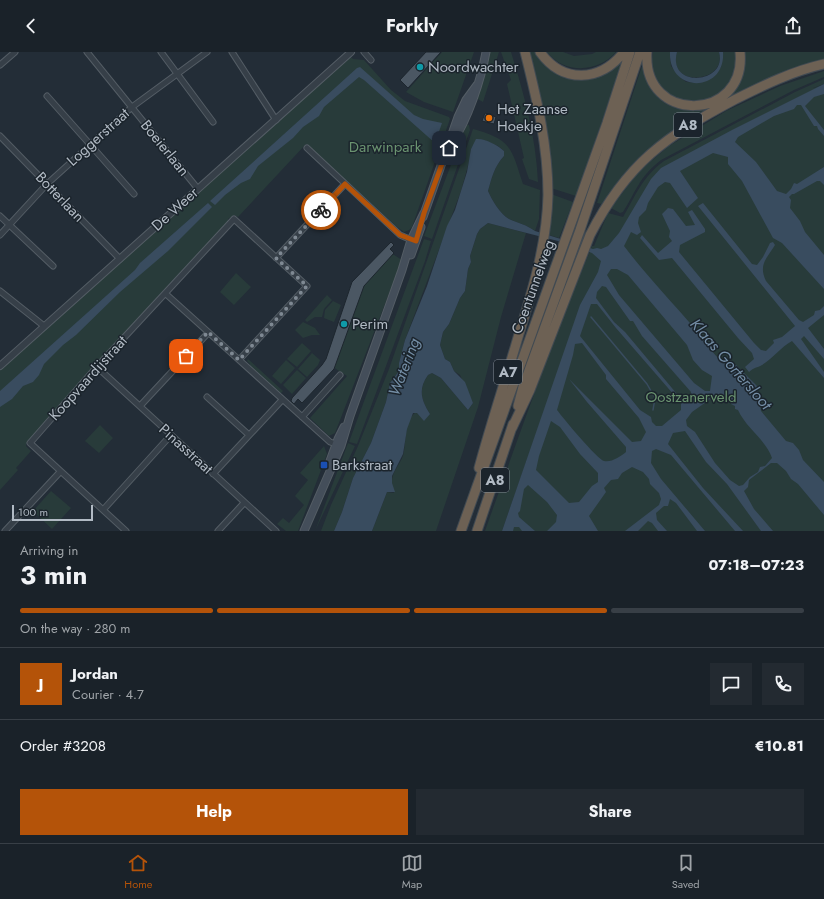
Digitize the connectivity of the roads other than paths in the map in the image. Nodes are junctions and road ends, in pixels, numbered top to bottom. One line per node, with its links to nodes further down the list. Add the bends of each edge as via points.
1 (15, 52): 20 (street)
2 (87, 52): 23 (street, Boeierlaan)
3 (161, 52): 21 (street)
4 (207, 52): 21 (street, Loggerstraat)
5 (232, 52): 24 (street)
6 (351, 52): 24 (street, De Weer)
7 (364, 52): 17 (street)
8 (486, 52): 36 (main road, via 477,85 461,118 460,130 446,153)
9 (521, 52): 18 (highway, A7)
10 (525, 52): 18 (highway, A7)
11 (540, 52): 12 (highway, via 557,68 584,76 608,67)
12 (624, 52)
13 (630, 52): 60 (highway, Coentunnelweg / A8)
14 (640, 52): 52 (highway, Coentunnelweg / A8, via 580,230 523,387)
15 (647, 52): 16 (highway, via 648,71 657,88 674,102 695,106 714,102 730,89 740,68)
16 (740, 52)
17 (371, 60)
18 (527, 63): 60 (highway, A7, via 543,129 548,185 543,245)
19 (824, 64): 52 (highway, A8, via 778,79 673,135 639,164 619,186 590,236 530,390)
20 (0, 66)
21 (177, 74): 23 (street, Loggerstraat); 25 (street)
22 (47, 96): 27 (street)
23 (132, 107): 27 (street, Loggerstraat); 31 (street, Boeierlaan)
24 (276, 120): 31 (street, De Weer)
25 (213, 122)
26 (0, 136): 29 (street, Botterlaan)
27 (90, 145): 29 (street, Loggerstraat); 32 (street)
28 (307, 148): 30 (street)
29 (47, 184): 34 (street, Loggerstraat); 38 (street, Botterlaan)
30 (345, 184): 36 (street, via 400,235); 37 (street)
31 (198, 189): 38 (street, De Weer)
32 (134, 194)
33 (0, 216): 34 (street)
34 (9, 225): 35 (street, Loggerstraat); 39 (street)
35 (0, 235)
36 (414, 241): 55 (main road)
37 (276, 258): 41 (street, Koopvaardijstraat, via 234,219); 44 (street, via 307,286)
38 (120, 259): 42 (street, De Weer)
39 (53, 266)
40 (0, 291): 42 (street)
41 (166, 294): 43 (street); 46 (street, Koopvaardijstraat)
42 (44, 326): 45 (street, De Weer)
43 (208, 332): 44 (street); 50 (street)
44 (239, 360): 49 (street)
45 (0, 366)
46 (97, 367): 50 (street, Pinasstraat); 56 (street, Koopvaardijstraat, via 30,443)
47 (340, 375): 51 (street)
48 (207, 396): 54 (street)
49 (282, 400): 51 (street); 54 (street)
50 (140, 406): 53 (street, Pinasstraat)
51 (302, 417): 55 (street, via 330,442)
52 (512, 428): 69 (highway, Coentunnelweg / A8)
53 (171, 435): 57 (street, Pinasstraat); 59 (street)
54 (249, 435): 57 (street)
55 (338, 445): 61 (main road)
56 (60, 472): 59 (street, Koopvaardijstraat); 62 (street)
57 (213, 474): 58 (street, Pinasstraat)
58 (244, 503): 64 (street); 65 (street, Pinasstraat)
59 (103, 510): 63 (street, Koopvaardijstraat)
60 (468, 512): 68 (highway, Coentunnelweg / A7)
61 (311, 515): 66 (main road); 67 (main road)
62 (4, 531)
63 (126, 531)
64 (218, 531)
65 (276, 531)
66 (304, 531)
67 (308, 531)
68 (461, 531)
69 (478, 531)

